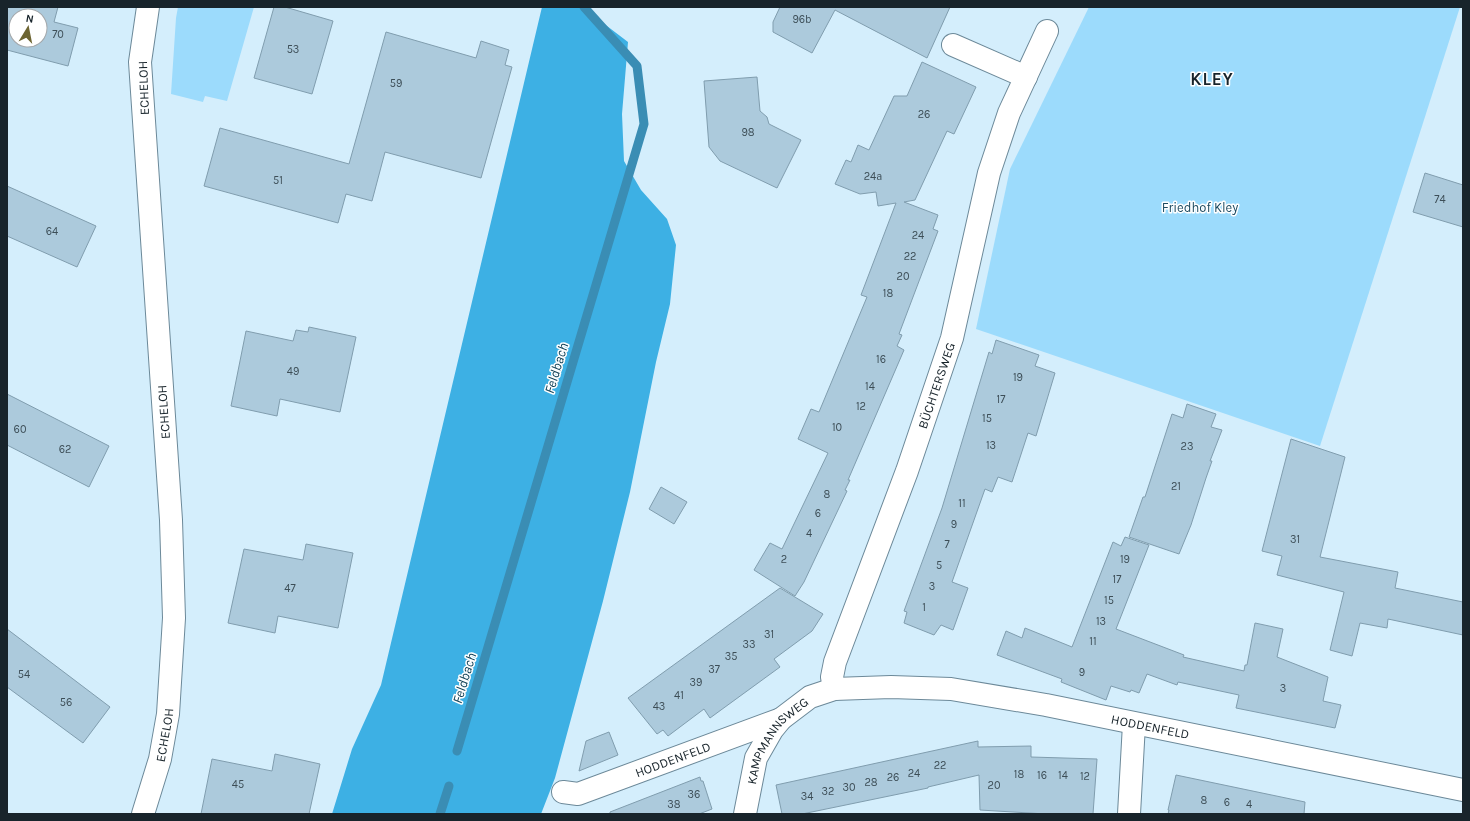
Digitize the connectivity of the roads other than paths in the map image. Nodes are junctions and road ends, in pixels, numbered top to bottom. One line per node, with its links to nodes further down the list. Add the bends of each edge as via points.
1 (148, 7): 10 (street, ECHELOH, via 140,62 171,520 174,618 168,714 160,759)
2 (1047, 31): 4 (street, BÜCHTERSWEG)
3 (953, 45): 4 (street)
4 (1026, 77): 5 (street, BÜCHTERSWEG, via 1009,112 989,173 952,338 907,472 835,662 832,677)
5 (834, 689): 6 (street, KAMPMANNSWEG, via 810,697); 7 (street, HODDENFELD, via 951,689 1046,705)
6 (781, 719): 9 (street, HODDENFELD, via 578,794); 11 (street, KAMPMANNSWEG, via 756,758)
7 (1134, 724): 8 (street, HODDENFELD); 12 (street)
8 (1463, 790)
9 (563, 792)
10 (143, 814)
11 (745, 814)
12 (1129, 814)

